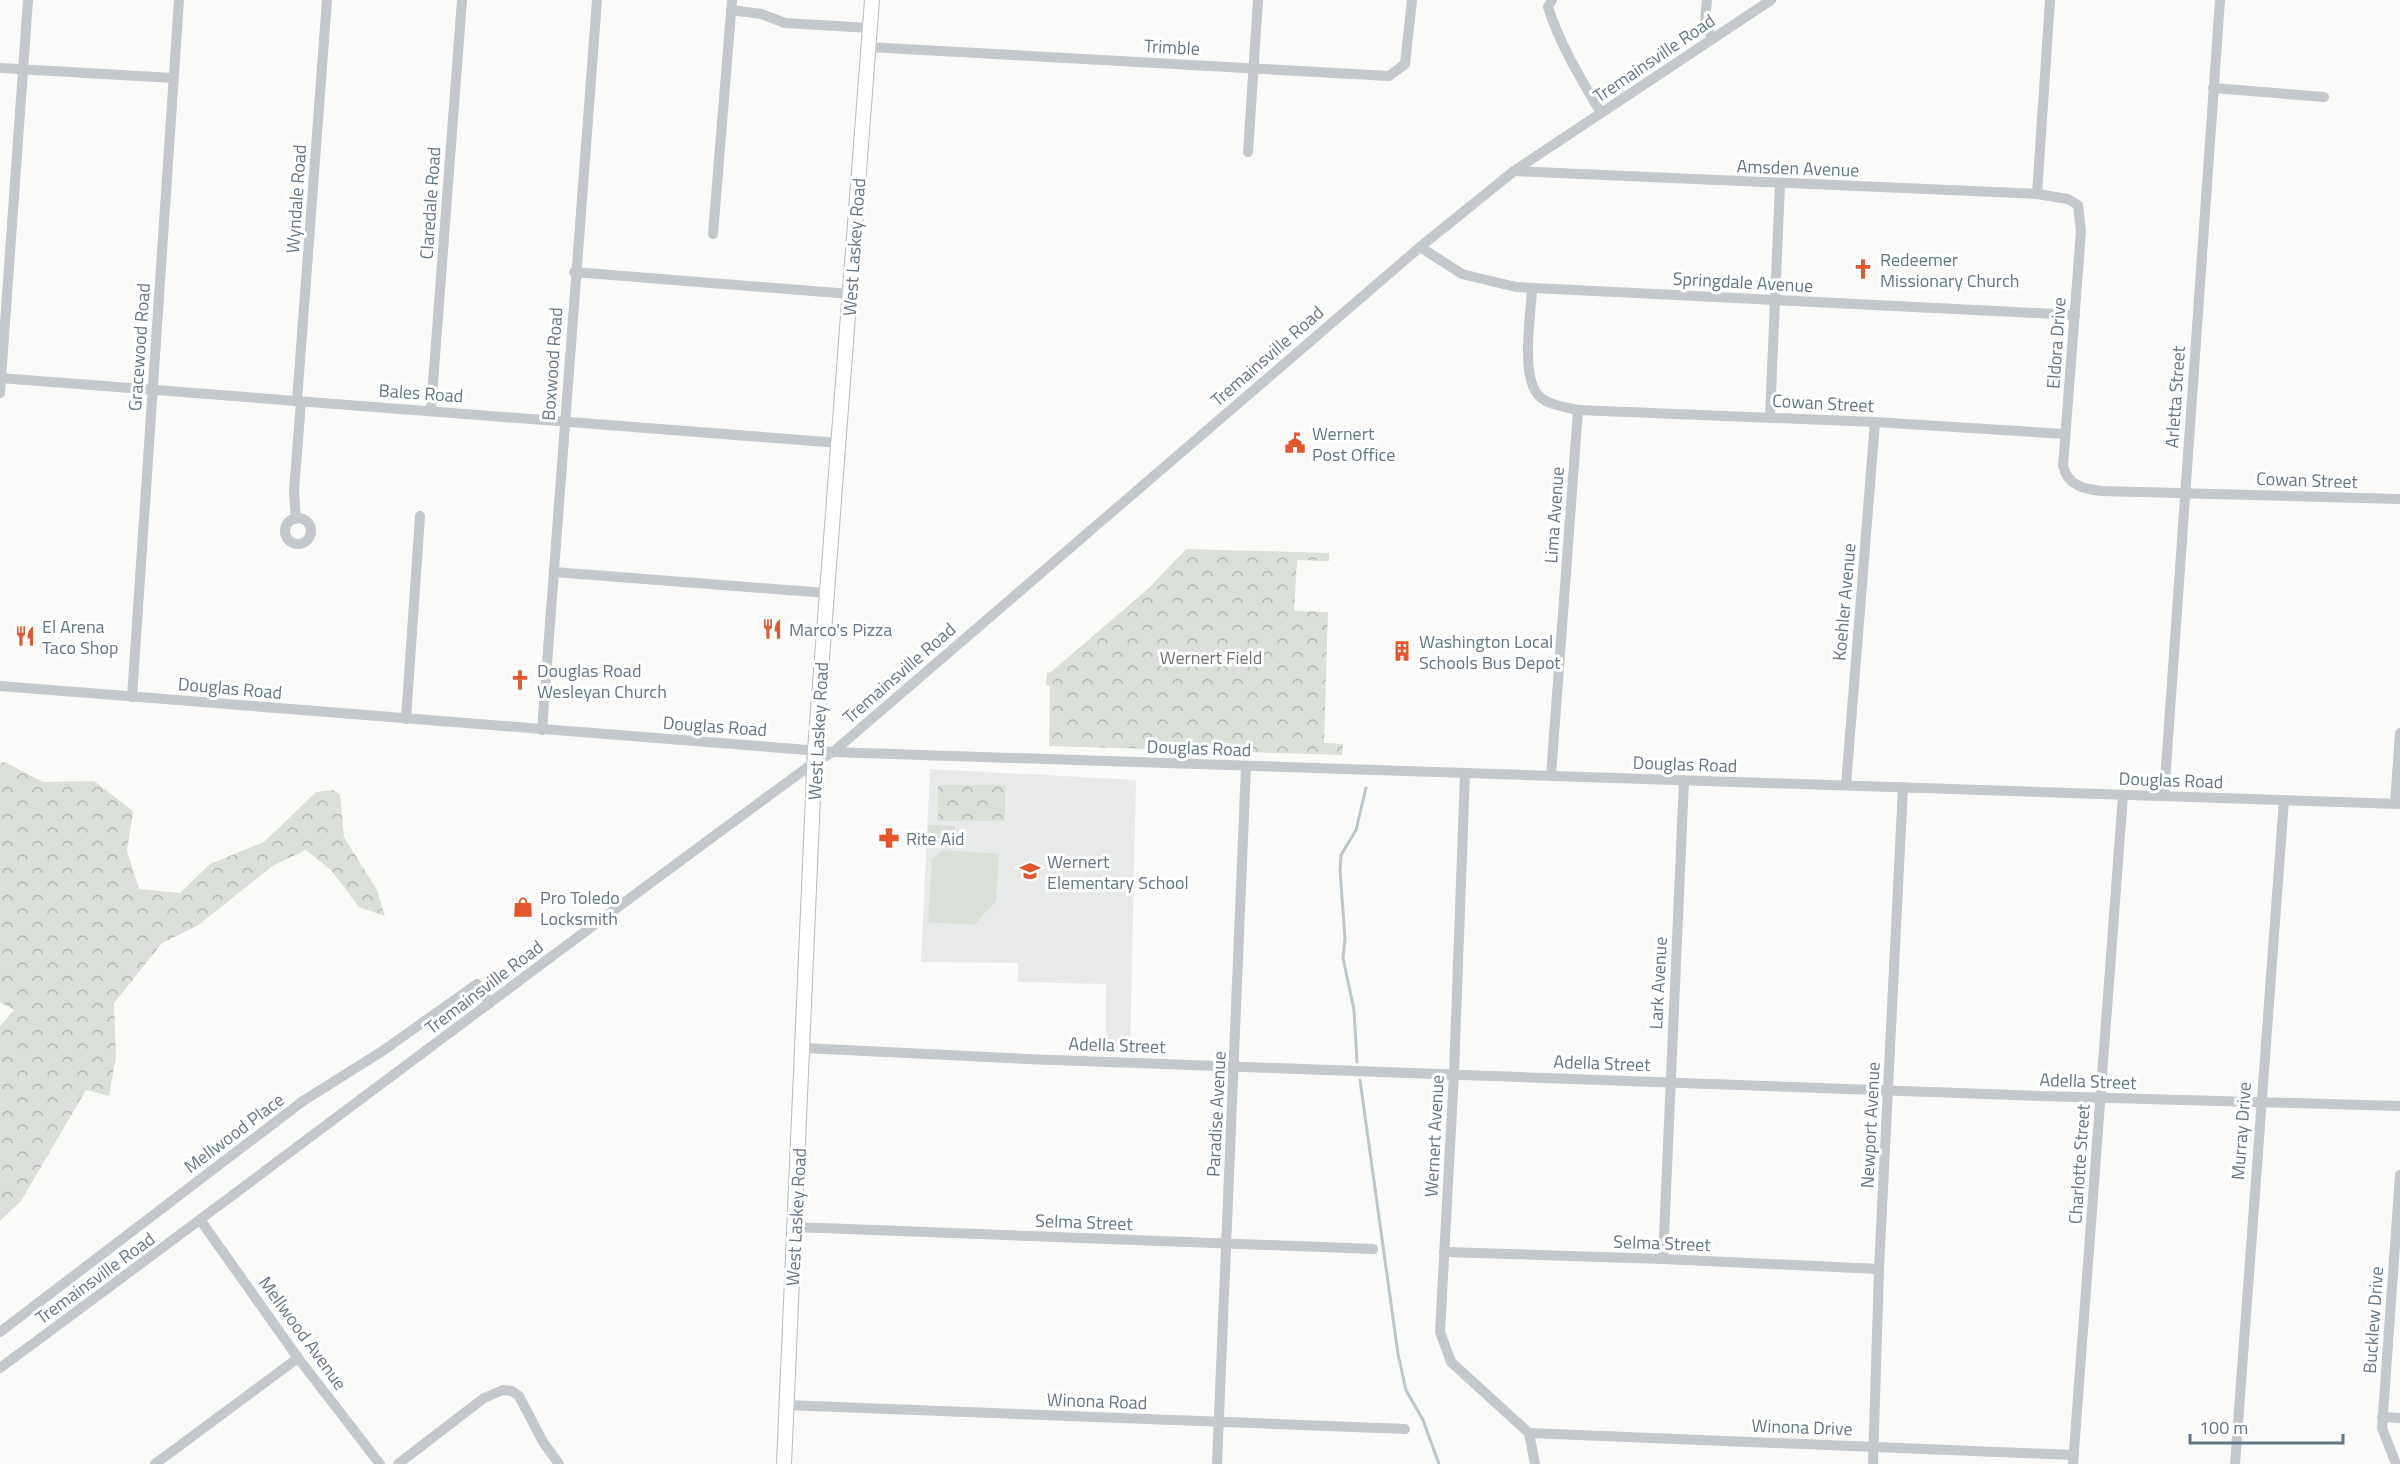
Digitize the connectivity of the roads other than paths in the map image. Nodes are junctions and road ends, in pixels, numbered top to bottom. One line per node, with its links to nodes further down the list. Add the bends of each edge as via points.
1 (28, 0): 20 (street)
2 (179, 0): 21 (street, Gracewood Road)
3 (327, 0): 40 (street, Wyndale Road)
4 (462, 0): 41 (street, Claredale Road)
5 (597, 0): 32 (street, Boxwood Road)
6 (872, 0): 15 (main road, West Laskey Road)
7 (1258, 0): 19 (street)
8 (1412, 0): 19 (street, Trimble, via 1405,64 1389,76)
9 (1707, 0): 16 (street, via 1705,20)
10 (1771, 0): 16 (street, Tremainsville Road)
11 (2050, 0): 28 (street)
12 (2220, 0): 22 (street, Arletta Street)
13 (1548, 2): 24 (street, via 1568,57)
14 (732, 5): 15 (street, via 785,23); 30 (street)
15 (870, 28): 17 (main road, West Laskey Road)
16 (1712, 39): 24 (street, Tremainsville Road)
17 (868, 46): 19 (street, Trimble); 34 (main road, West Laskey Road)
18 (0, 68): 20 (street)
19 (1253, 68): 25 (street)
20 (24, 70): 21 (street); 37 (street)
21 (173, 78): 38 (street, Gracewood Road)
22 (2213, 88): 23 (street); 49 (street, Arletta Street)
23 (2324, 97)
24 (1601, 113): 26 (street, Tremainsville Road)
25 (1248, 152)
26 (1514, 171): 27 (street, Amsden Avenue); 31 (street, Tremainsville Road)
27 (1780, 184): 28 (street, Amsden Avenue); 35 (street)
28 (2037, 194): 29 (street, Amsden Avenue, via 2068,199)
29 (2078, 205): 36 (street, Eldora Drive, via 2081,231)
30 (713, 234)
31 (1420, 247): 33 (street, Springdale Avenue, via 1462,274); 60 (street, Tremainsville Road)
32 (574, 272): 34 (street); 44 (street, Boxwood Road)
33 (1532, 289): 35 (street, Springdale Avenue); 42 (street, via 1528,367 1531,384 1539,396)
34 (850, 294): 47 (main road, West Laskey Road)
35 (1776, 299): 36 (street, Springdale Avenue); 43 (street)
36 (2074, 315): 46 (street, Eldora Drive)
37 (0, 378): 38 (street, Bales Road); 39 (street)
38 (153, 390): 40 (street, Bales Road); 56 (street, Gracewood Road)
39 (0, 393)
40 (299, 401): 41 (street, Bales Road); 52 (street, Wyndale Road)
41 (431, 409): 44 (street, Bales Road)
42 (1578, 410): 43 (street, Cowan Street); 64 (street, Lima Avenue)
43 (1770, 417): 45 (street, Cowan Street)
44 (565, 422): 47 (street, Bales Road); 53 (street, Boxwood Road)
45 (1875, 422): 46 (street, Cowan Street); 66 (street, Koehler Avenue)
46 (2066, 434): 48 (street, Eldora Drive, via 2063,466)
47 (840, 443): 54 (main road, West Laskey Road)
48 (2071, 482): 49 (street, Cowan Street, via 2102,491)
49 (2185, 493): 50 (street, Cowan Street); 69 (street, Arletta Street)
50 (2400, 499)
51 (420, 516): 57 (street)
52 (296, 519)
53 (554, 572): 54 (street); 58 (street, Boxwood Road)
54 (826, 593): 61 (main road, West Laskey Road)
55 (0, 687): 56 (street, Douglas Road)
56 (132, 697): 57 (street, Douglas Road)
57 (406, 719): 58 (street, Douglas Road)
58 (542, 730): 61 (street, Douglas Road)
59 (2400, 733): 71 (street)
60 (833, 752): 61 (street, Douglas Road); 62 (street, Douglas Road)
61 (815, 756): 72 (street, Tremainsville Road); 73 (main road, West Laskey Road)
62 (1246, 766): 63 (street, Douglas Road); 74 (street, Paradise Avenue)
63 (1465, 773): 64 (street, Douglas Road); 75 (street, Wernert Avenue)
64 (1551, 776): 65 (street, Douglas Road)
65 (1684, 780): 66 (street, Douglas Road); 76 (street, Lark Avenue)
66 (1846, 785): 67 (street, Douglas Road)
67 (1903, 787): 68 (street, Douglas Road); 77 (street, Newport Avenue)
68 (2123, 795): 69 (street, Douglas Road); 78 (street, Charlotte Street)
69 (2164, 796): 70 (street, Douglas Road)
70 (2284, 800): 71 (street, Douglas Road); 79 (street, Murray Drive)
71 (2397, 804)
72 (490, 1003): 82 (street, Tremainsville Road); 89 (street, Mellwood Place, via 477,984 303,1101)
73 (804, 1048): 74 (street, Adella Street); 83 (main road, West Laskey Road)
74 (1235, 1065): 75 (street, Adella Street); 84 (street, Paradise Avenue)
75 (1454, 1073): 76 (street, Adella Street); 86 (street, Wernert Avenue)
76 (1670, 1082): 77 (street, Adella Street); 87 (street, Lark Avenue)
77 (1889, 1090): 78 (street, Adella Street); 88 (street, Newport Avenue)
78 (2100, 1098): 79 (street, Adella Street); 99 (street, Charlotte Street)
79 (2260, 1104): 80 (street, Adella Street); 108 (street, Murray Drive)
80 (2400, 1106)
81 (2400, 1175): 93 (street, Bucklew Drive)
82 (201, 1221): 90 (street, Mellwood Avenue); 91 (street, Tremainsville Road)
83 (795, 1227): 84 (street, Selma Street); 92 (main road, West Laskey Road)
84 (1225, 1244): 85 (street, Selma Street); 95 (street, Paradise Avenue)
85 (1373, 1249)
86 (1444, 1252): 87 (street, Selma Street); 97 (street, Wernert Avenue, via 1440,1332 1445,1352 1465,1378)
87 (1663, 1259): 88 (street, Selma Street)
88 (1879, 1269): 98 (street, Newport Avenue)
89 (0, 1332)
90 (298, 1358): 100 (street); 101 (street, Mellwood Avenue)
91 (0, 1368)
92 (786, 1405): 95 (street, Winona Road); 104 (main road, West Laskey Road)
93 (2382, 1417): 94 (street); 109 (street, Bucklew Drive, via 2384,1437)
94 (2400, 1418)
95 (1219, 1422): 96 (street, Winona Road); 105 (street, Paradise Avenue)
96 (1406, 1429)
97 (1528, 1433): 98 (street, Winona Drive); 106 (street)
98 (1873, 1446): 99 (street, Winona Drive); 107 (street, Newport Avenue)
99 (2073, 1459)
100 (155, 1464)
101 (380, 1464)
102 (398, 1464): 103 (street, via 484,1398 503,1390 512,1390 519,1396)
103 (559, 1464)
104 (784, 1464)
105 (1217, 1464)
106 (1535, 1464)
107 (1873, 1464)
108 (2235, 1464)
109 (2396, 1464)

